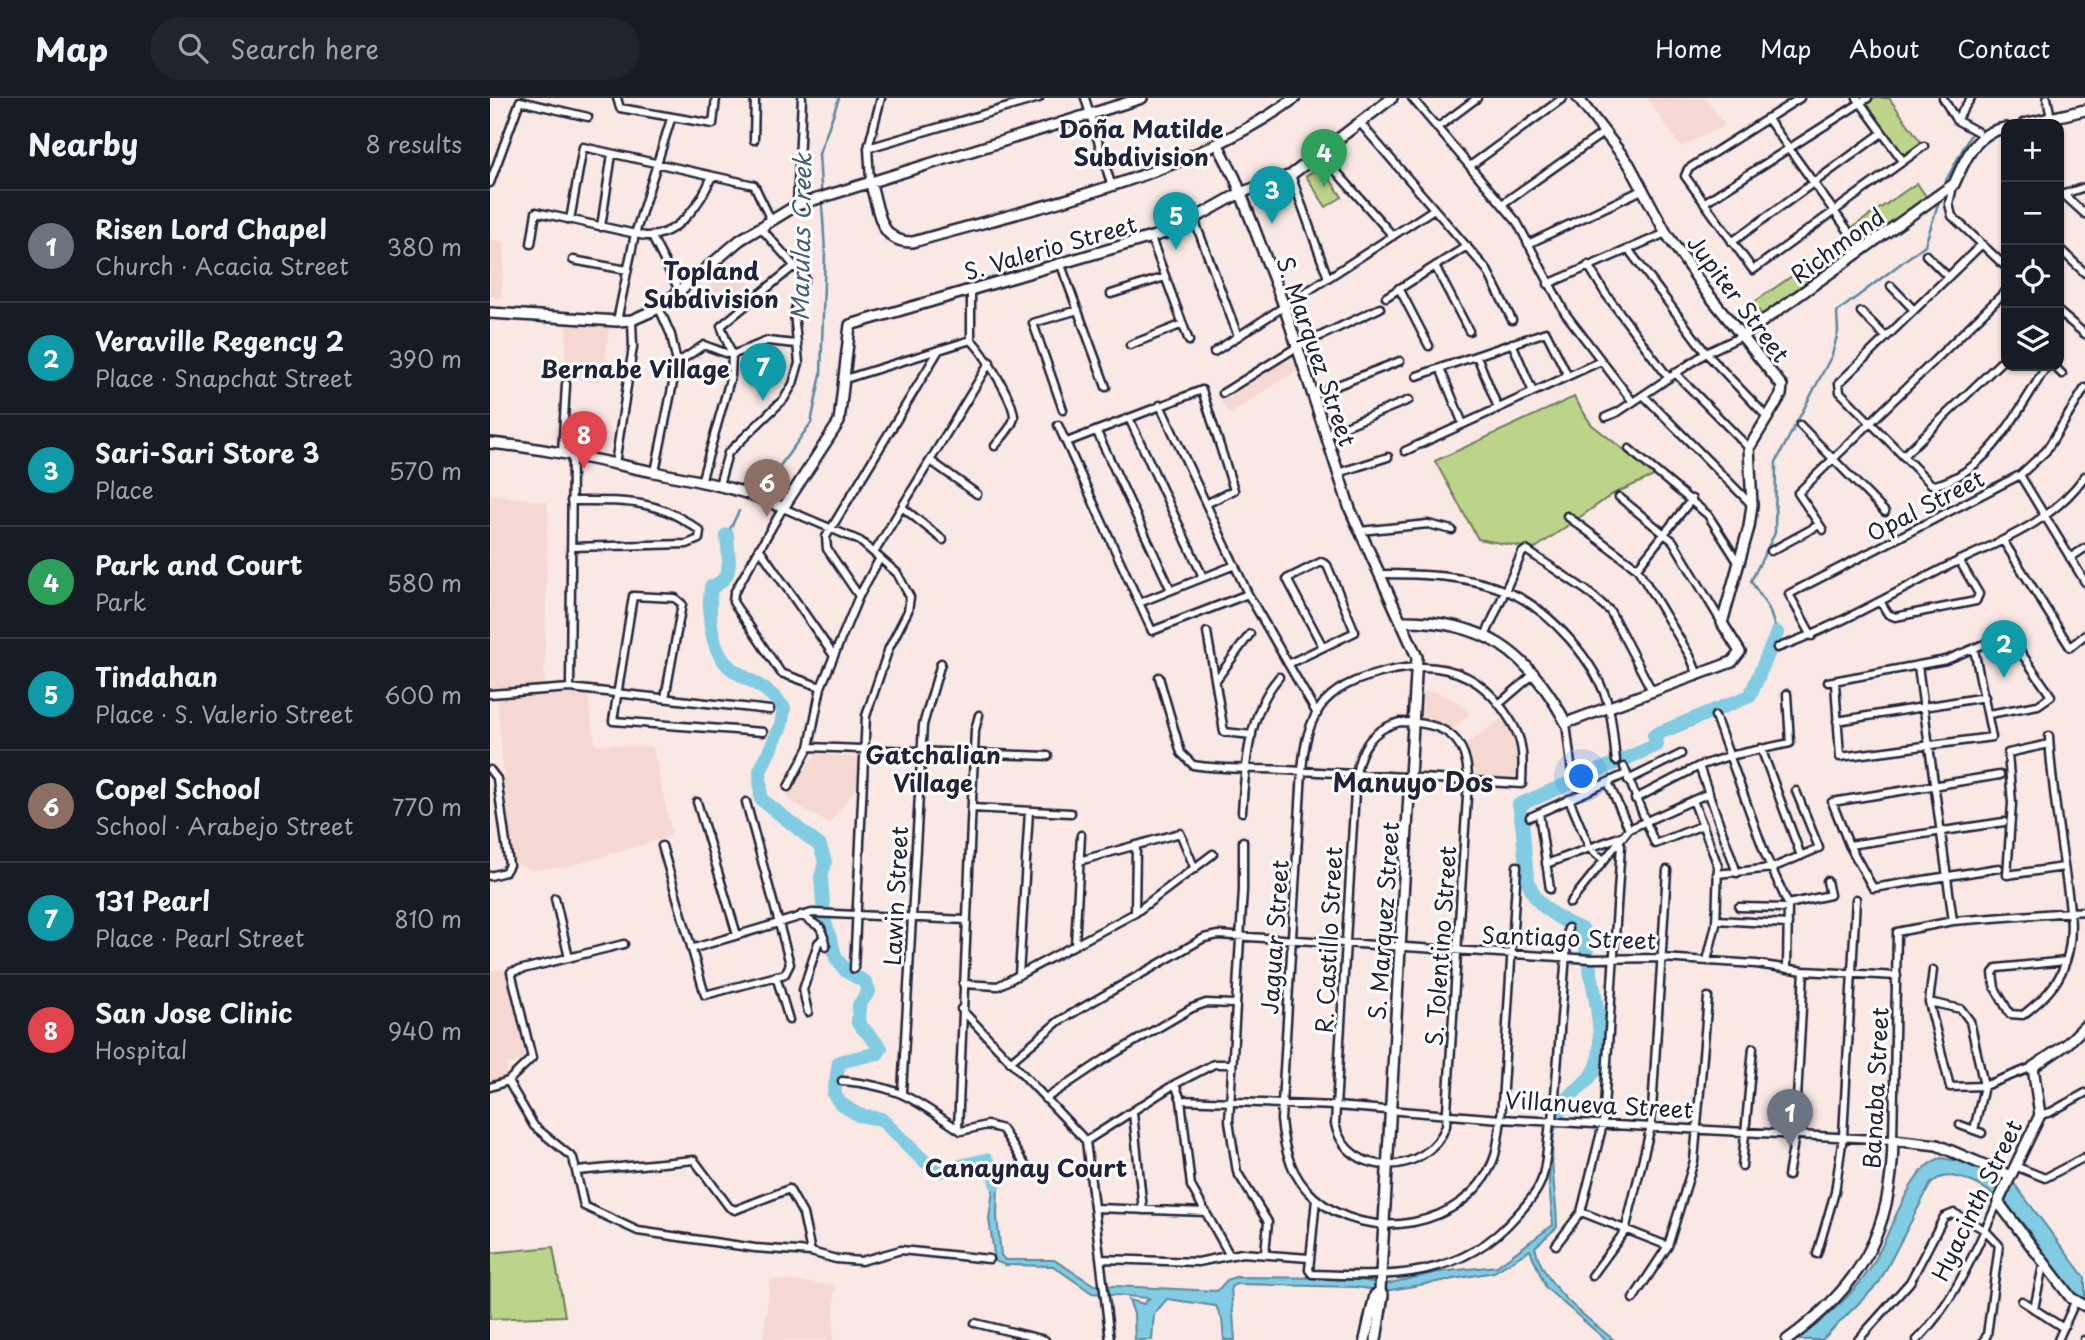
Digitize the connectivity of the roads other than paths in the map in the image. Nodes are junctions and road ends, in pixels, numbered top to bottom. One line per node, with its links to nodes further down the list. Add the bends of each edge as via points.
1 (617, 98): 27 (street, via 620,108)
2 (716, 98): 27 (street, via 713,124)
3 (755, 98): 36 (street)
4 (802, 98): 60 (street)
5 (889, 98): 20 (street)
6 (1039, 98): 39 (street)
7 (1085, 98): 23 (street)
8 (1142, 98): 23 (street)
9 (1294, 98): 37 (street)
10 (1392, 98): 30 (street, S. Valerio Street)
11 (1412, 98): 31 (street)
12 (1477, 98): 31 (street)
13 (1563, 98): 45 (street)
14 (1577, 98): 34 (street, Jupiter Street)
15 (1800, 98): 25 (street)
16 (1868, 98): 21 (street)
17 (1943, 98): 29 (street)
18 (1971, 98): 29 (street)
19 (2047, 98): 26 (street)
20 (880, 99): 39 (street)
21 (1858, 101): 35 (street); 40 (street)
22 (2085, 110): 26 (street)
23 (1091, 116): 48 (street); 51 (street)
24 (588, 117): 50 (street, via 520,101)
25 (1767, 118): 40 (street); 58 (street, via 1686,173)
26 (2051, 118): 28 (street)
27 (671, 119): 44 (street)
28 (2046, 119)
29 (1956, 120): 33 (street)
30 (1360, 123): 41 (street, S. Valerio Street); 61 (street)
31 (1437, 128): 45 (street)
32 (2001, 129): 52 (street, via 1983,134)
33 (1978, 132)
34 (1603, 133): 54 (street, Jupiter Street); 59 (street)
35 (1882, 134): 43 (street); 49 (street)
36 (754, 141)
37 (1216, 146): 51 (street); 55 (street, S. Marquez Street)
38 (1924, 146): 43 (street)
39 (868, 148): 48 (street)
40 (1788, 148): 49 (street); 58 (street)
41 (1320, 153): 46 (street, S. Valerio Street); 71 (street)
42 (612, 154): 44 (street); 65 (street, via 583,147); 67 (street)
43 (1903, 161): 62 (street)
44 (658, 166): 47 (street); 70 (street)
45 (1470, 166): 59 (street)
46 (1291, 175): 55 (street, S. Valerio Street); 93 (street)
47 (712, 176): 66 (street, via 757,187); 72 (street, via 689,215)
48 (870, 181): 51 (street, via 887,234 900,243); 60 (street)
49 (1813, 182): 62 (street); 74 (street)
50 (490, 183)
51 (1111, 184)
52 (1950, 186): 78 (street, via 1952,216); 80 (street, Richmond)
53 (2085, 187): 56 (street)
54 (1644, 190): 69 (street, Jupiter Street); 76 (street)
55 (1240, 193): 64 (street, S. Valerio Street); 102 (street, S. Marquez Street)
56 (2064, 194)
57 (2064, 197): 63 (street)
58 (1705, 202): 74 (street)
59 (1502, 204): 76 (street)
60 (797, 205): 66 (street)
61 (1434, 209): 71 (street); 77 (street)
62 (1835, 213): 74 (street, via 1753,270); 80 (street)
63 (2085, 214)
64 (1194, 219): 73 (street, S. Valerio Street); 116 (street)
65 (570, 220): 67 (street); 75 (street, via 536,212)
66 (771, 220): 68 (street)
67 (601, 227): 70 (street)
68 (760, 228): 88 (street); 97 (street)
69 (1666, 233): 79 (street); 117 (street, Jupiter Street)
70 (635, 234): 72 (street); 89 (street)
71 (1393, 236): 93 (street)
72 (652, 237): 97 (street)
73 (1151, 239): 85 (street, S. Valerio Street); 91 (street)
74 (1732, 242)
75 (531, 244)
76 (1528, 244): 94 (street)
77 (1467, 246): 87 (street); 111 (street, via 1487,270)
78 (1980, 246): 84 (street); 92 (street)
79 (1628, 249): 86 (street); 128 (street)
80 (1862, 250): 117 (street, Richmond)
81 (2064, 253): 90 (street)
82 (1926, 255): 92 (street)
83 (573, 260): 89 (street)
84 (2001, 263)
85 (1061, 265): 98 (street, S. Valerio Street); 105 (street)
86 (1588, 265): 94 (street); 140 (street)
87 (1435, 266): 96 (street); 114 (street)
88 (793, 267): 122 (street, via 805,278 794,313); 129 (street, via 721,326)
89 (627, 270): 112 (street)
90 (2085, 273)
91 (1165, 276): 99 (street); 113 (street)
92 (1948, 277): 106 (street)
93 (1328, 278): 102 (street)
94 (1548, 284): 132 (street)
95 (1891, 286): 106 (street)
96 (1399, 288): 101 (street); 125 (street)
97 (679, 290): 103 (street)
98 (971, 290): 119 (street); 143 (street, S. Valerio Street, via 850,325)
99 (1111, 294)
100 (2001, 296): 161 (street)
101 (1386, 297)
102 (1284, 306): 116 (street); 124 (street, S. Marquez Street)
103 (659, 308): 110 (street); 135 (street)
104 (1380, 308): 124 (street)
105 (1078, 310): 145 (street); 157 (street, via 1033,323)
106 (1914, 310): 118 (street)
107 (1861, 312): 118 (street)
108 (490, 313): 112 (street)
109 (2064, 316): 115 (street)
110 (632, 320): 112 (street); 178 (street, via 633,347)
111 (1512, 320)
112 (617, 321)
113 (1183, 324): 120 (street); 123 (street)
114 (1469, 331)
115 (2085, 334)
116 (1238, 336): 127 (street)
117 (1742, 336): 128 (street); 159 (street, Jupiter Street, via 1782,386)
118 (1886, 337): 161 (street, via 1839,383 1840,392)
119 (971, 340): 126 (street); 134 (street)
120 (1189, 341)
121 (1512, 343): 130 (street); 142 (street, via 1546,332); 147 (street)
122 (796, 344): 129 (street, via 767,341); 184 (street, via 799,363 790,391 728,453)
123 (1130, 345)
124 (1297, 346): 148 (street); 149 (street, S. Marquez Street)
125 (1429, 346)
126 (939, 350): 143 (street); 196 (street)
127 (1214, 352)
128 (1706, 353): 140 (street); 159 (street)
129 (732, 355): 135 (street, via 705,345); 183 (street, via 731,376)
130 (1477, 356): 136 (street); 156 (street)
131 (1401, 361): 149 (street)
132 (1601, 361): 142 (street); 153 (street)
133 (2001, 361): 174 (street)
134 (990, 362): 169 (street, via 1013,413 1011,425); 177 (street)
135 (677, 363): 179 (street)
136 (1440, 368): 141 (street); 162 (street)
137 (2045, 371): 174 (street, via 1987,454 1942,483 1931,484)
138 (2060, 371): 139 (street)
139 (2063, 374)
140 (1672, 375): 150 (street); 170 (street)
141 (1416, 376)
142 (1568, 376): 147 (street)
143 (845, 379): 192 (street, via 839,422)
144 (566, 384): 173 (street)
145 (1106, 387)
146 (2085, 388): 151 (street, Opal Street)
147 (1533, 392): 156 (street)
148 (1223, 393)
149 (1312, 395): 166 (street, S. Marquez Street)
150 (1644, 396): 153 (street); 190 (street)
151 (2079, 397): 154 (street); 181 (street, Opal Street, via 2046,451)
152 (1409, 400): 166 (street)
153 (1633, 402): 158 (street)
154 (2085, 403)
155 (1160, 405): 160 (street); 189 (street); 189 (street, via 1202,390 1234,490)
156 (1499, 408): 162 (street)
157 (1063, 410)
158 (1606, 417)
159 (1767, 417): 170 (street)
160 (1129, 418): 165 (street); 213 (street)
161 (1870, 422): 174 (street); 176 (street)
162 (1463, 424): 172 (street)
163 (1058, 425): 167 (street)
164 (1800, 425): 176 (street)
165 (1097, 432): 167 (street); 215 (street)
166 (1326, 434): 180 (street, S. Marquez Street)
167 (1067, 442): 220 (street)
168 (490, 443): 173 (street)
169 (995, 446)
170 (1749, 448): 190 (street)
171 (1629, 449): 187 (street)
172 (1405, 451)
173 (567, 455): 178 (street); 188 (street)
174 (1903, 456)
175 (1388, 457): 180 (street)
176 (1833, 459): 193 (street); 205 (street, via 1798,494 1821,527)
177 (931, 461): 185 (street); 191 (street)
178 (615, 464): 179 (street)
179 (655, 472): 183 (street)
180 (1338, 473): 198 (street, S. Marquez Street)
181 (2020, 475): 195 (street); 227 (street, Opal Street, via 1789,594)
182 (2085, 476): 195 (street, via 2070,498)
183 (701, 482): 184 (street)
184 (719, 485): 192 (street)
185 (977, 494)
186 (1619, 497): 199 (street)
187 (1692, 499): 199 (street); 209 (street)
188 (571, 501): 202 (street); 202 (street, via 645,502 685,520 699,531 699,539 687,544)
189 (1206, 504): 210 (street)
190 (1752, 505): 209 (street)
191 (902, 507): 200 (street); 206 (street)
192 (783, 508): 196 (street); 203 (street)
193 (1885, 512)
194 (1567, 516): 211 (street)
195 (2044, 516): 201 (street); 207 (street)
196 (831, 527): 206 (street); 218 (street, via 827,549)
197 (1452, 530): 198 (street, via 1428,524)
198 (1360, 531): 212 (street, S. Marquez Street)
199 (1663, 533): 211 (street); 222 (street, via 1673,541)
200 (943, 540)
201 (2004, 542): 208 (street); 226 (street, via 2070,647)
202 (571, 547): 242 (street)
203 (759, 548): 231 (street); 241 (street, via 733,602 781,673)
204 (2085, 548): 207 (street)
205 (1771, 551)
206 (877, 555): 218 (street); 267 (street, via 901,579 910,597 866,716)
207 (2070, 558): 214 (street)
208 (1959, 560): 219 (street); 219 (street, via 1979,594 1976,601 1895,617)
209 (1738, 562): 222 (street)
210 (1235, 565): 213 (street); 217 (street)
211 (1637, 568): 237 (street)
212 (1380, 574): 216 (street, via 1442,577); 221 (street, S. Marquez Street)
213 (1203, 578): 215 (street)
214 (2085, 582)
215 (1171, 590): 220 (street)
216 (1506, 591): 225 (street); 244 (street, via 1526,550 1587,591 1610,611); 250 (street, via 1556,625 1580,650)
217 (1248, 594): 220 (street, via 1152,631); 233 (street)
218 (859, 596): 231 (street)
219 (1880, 601): 227 (street)
220 (1139, 603)
221 (1401, 621): 225 (street, via 1451,625); 234 (street, S. Marquez Street)
222 (1722, 623): 237 (street, via 1740,652 1737,658)
223 (1208, 632): 240 (street)
224 (1250, 634): 240 (street)
225 (1486, 634): 236 (street)
226 (2085, 635)
227 (1812, 636): 229 (street)
228 (1323, 647): 228 (street, via 1355,632 1327,565 1321,562 1286,579); 233 (street)
229 (1777, 648)
230 (1974, 649): 235 (street); 247 (street); 254 (street, via 2008,634 2051,696 2038,705)
231 (834, 656): 241 (street)
232 (941, 663): 268 (street, Lawin Street, via 925,713)
233 (1288, 664): 253 (street)
234 (1418, 665): 249 (street, via 1464,674); 253 (street, Jaguar Street, via 1350,682 1325,701); 258 (street, S. Marquez Street)
235 (1918, 666): 251 (street); 257 (street, via 1831,682)
236 (1535, 673): 249 (street); 259 (street)
237 (1698, 675): 244 (street)
238 (1159, 677): 275 (street, via 1185,761)
239 (1279, 677): 261 (street, via 1262,705)
240 (1215, 680): 261 (street, via 1224,732)
241 (821, 687): 265 (street)
242 (570, 688): 243 (street); 245 (street)
243 (616, 691): 248 (street); 248 (street, via 632,597 675,598 682,604); 260 (street, via 611,718 617,723)
244 (1652, 691): 250 (street)
245 (490, 694)
246 (1787, 694): 266 (street, via 1792,742)
247 (1986, 697): 251 (street); 254 (street)
248 (665, 698): 252 (street)
249 (1499, 704): 283 (street, via 1521,745 1522,784)
250 (1609, 706): 259 (street); 273 (street)
251 (1924, 706): 257 (street); 263 (street)
252 (770, 709)
253 (1317, 714): 277 (street, Jaguar Street, via 1307,738)
254 (1989, 714): 263 (street, via 1994,736)
255 (979, 715): 269 (street)
256 (1715, 716): 272 (street)
257 (1837, 721): 263 (street, via 1839,757)
258 (1415, 722): 280 (street, R. Castillo Street, via 1388,725 1369,740 1358,758); 282 (street, S. Marquez Street); 283 (street, S. Tolentino Street, via 1434,725 1451,735 1463,752)
259 (1566, 723): 278 (street)
260 (763, 732)
261 (1252, 735): 275 (street)
262 (2049, 736): 264 (street)
263 (1930, 744): 285 (street)
264 (2049, 744): 318 (street); 318 (street, via 2009,751 2012,803 2007,875)
265 (809, 747): 267 (street); 286 (street)
266 (1761, 748): 272 (street); 313 (street)
267 (864, 749): 268 (street); 336 (street)
268 (921, 751): 269 (street); 339 (street, Lawin Street)
269 (975, 753): 271 (street); 294 (street)
270 (1681, 754): 279 (street)
271 (1048, 756)
272 (1729, 756): 274 (street); 319 (street)
273 (1616, 761)
274 (1699, 766): 288 (street); 290 (street)
275 (1245, 768): 277 (street); 296 (street)
276 (490, 770): 326 (street, via 497,779 509,865 505,872)
277 (1302, 771): 280 (street); 349 (street, Jaguar Street)
278 (1572, 772)
279 (1626, 774): 284 (street); 290 (street)
280 (1356, 775): 282 (street); 350 (street, R. Castillo Street)
281 (2000, 775): 285 (street)
282 (1411, 778): 283 (street); 353 (street, S. Marquez Street)
283 (1468, 782): 356 (street, S. Tolentino Street)
284 (1608, 782): 289 (street); 304 (street)
285 (1935, 784): 303 (street); 308 (street, via 1834,800)
286 (788, 787)
287 (1796, 791): 313 (street, via 1819,848)
288 (1709, 793): 291 (street); 323 (street)
289 (1569, 799): 298 (street); 311 (street)
290 (1635, 799): 301 (street)
291 (1692, 800): 301 (street); 302 (street)
292 (697, 802): 346 (street)
293 (746, 802): 343 (street)
294 (972, 808): 295 (street); 340 (street)
295 (1028, 811): 297 (street); 369 (street)
296 (1242, 812)
297 (1071, 813)
298 (1539, 813): 299 (street); 316 (street)
299 (1530, 817)
300 (2004, 822): 303 (street)
301 (1646, 823): 302 (street, via 1657,845); 304 (street)
302 (1703, 825): 324 (street)
303 (1941, 830): 308 (street); 325 (street)
304 (1626, 832): 311 (street); 314 (street)
305 (1081, 835): 315 (street)
306 (1243, 841): 348 (street)
307 (1621, 845): 361 (street)
308 (1850, 845): 325 (street, via 1873,888)
309 (662, 846): 355 (street)
310 (1136, 847): 315 (street); 321 (street, via 1180,833); 337 (street)
311 (1590, 849): 314 (street); 316 (street)
312 (1213, 854): 321 (street)
313 (1801, 856): 319 (street)
314 (1604, 860): 331 (street)
315 (1079, 861): 352 (street)
316 (1546, 864): 328 (street)
317 (1517, 866): 357 (street, Jaguar Street)
318 (2064, 867): 335 (street)
319 (1772, 868): 323 (street); 332 (street)
320 (1999, 868): 325 (street)
321 (1195, 869): 337 (street)
322 (1667, 870): 360 (street)
323 (1738, 873): 324 (street)
324 (1717, 874): 341 (street)
325 (1948, 875): 342 (street)
326 (490, 876)
327 (1826, 881): 332 (street, via 1830,895)
328 (1550, 889)
329 (555, 898): 359 (street)
330 (1856, 899): 368 (street)
331 (1570, 903)
332 (1788, 906): 333 (street); 344 (street)
333 (1739, 907)
334 (2085, 911): 335 (street)
335 (2070, 912): 342 (street); 363 (street)
336 (857, 913): 338 (street); 339 (street); 364 (street)
337 (1135, 913): 352 (street)
338 (801, 915): 343 (street); 347 (street, via 821,928)
339 (911, 917): 340 (street); 389 (street, Lawin Street)
340 (966, 920): 372 (street)
341 (1716, 920): 344 (street); 362 (street)
342 (1953, 921): 371 (street, Banaba Street, via 1898,932)
343 (778, 922): 346 (street); 370 (street, via 790,968)
344 (1788, 924): 365 (street)
345 (1568, 928): 358 (street)
346 (737, 935): 355 (street)
347 (824, 937): 354 (street); 377 (street, via 803,990)
348 (1238, 937): 349 (street, Santiago Street); 375 (street); 381 (street, Santiago Street, via 1204,938 1059,1021)
349 (1291, 940): 350 (street, Santiago Street); 394 (street, Jaguar Street)
350 (1346, 943): 353 (street, Santiago Street); 395 (street, R. Castillo Street)
351 (624, 944): 359 (street)
352 (1075, 945): 369 (street)
353 (1400, 946): 356 (street, Santiago Street); 396 (street, S. Marquez Street)
354 (826, 947)
355 (691, 949): 370 (street, via 705,995)
356 (1458, 950): 357 (street, Santiago Street); 397 (street, S. Tolentino Street)
357 (1512, 954): 358 (street, Santiago Street); 400 (street, Jaguar Street)
358 (1567, 957): 361 (street, Santiago Street); 401 (street)
359 (569, 958): 384 (street, via 511,972 531,1058)
360 (1662, 958): 361 (street, Santiago Street); 362 (street, Santiago Street); 404 (street)
361 (1615, 960): 402 (street)
362 (1707, 961): 365 (street, Santiago Street)
363 (2066, 961): 363 (street, via 2046,996 2023,1015 2010,1013 1996,988 1993,973 1997,968)
364 (854, 969)
365 (1787, 970): 367 (street, Santiago Street)
366 (1933, 970): 374 (street)
367 (1804, 971): 368 (street, Santiago Street); 410 (street)
368 (1852, 973): 371 (street, Santiago Street); 411 (street)
369 (1019, 975): 372 (street, via 998,986)
370 (776, 976): 378 (street)
371 (1898, 976): 412 (street, Banaba Street)
372 (963, 984): 376 (street)
373 (1708, 997): 406 (street)
374 (1929, 1002): 387 (street, via 1957,1007 1968,1016); 387 (street, via 1950,1087)
375 (1234, 1004): 382 (street); 391 (street, via 1206,1003 1192,1008)
376 (961, 1009): 381 (street); 405 (street)
377 (808, 1012)
378 (789, 1020)
379 (2085, 1027): 383 (street)
380 (1753, 1048): 408 (street)
381 (1010, 1062): 391 (street)
382 (1231, 1064): 386 (street, via 1214,1064); 393 (street)
383 (2033, 1067): 387 (street); 399 (street, Hyacinth Street)
384 (508, 1081): 388 (street); 418 (street, via 534,1126 570,1153)
385 (842, 1081): 389 (street)
386 (1175, 1084): 392 (street); 398 (street)
387 (1984, 1086): 407 (street)
388 (490, 1087)
389 (902, 1092): 405 (street)
390 (2085, 1093): 399 (street)
391 (1045, 1099): 413 (street)
392 (1181, 1100): 393 (street, Villanueva Street); 426 (street, via 1188,1175)
393 (1229, 1102): 394 (street, Villanueva Street); 434 (street, via 1237,1172 1268,1222)
394 (1281, 1105): 395 (street, Villanueva Street); 422 (street, Jaguar Street, via 1285,1149 1297,1178)
395 (1336, 1106): 396 (street, Villanueva Street); 415 (street, R. Castillo Street, via 1335,1124 1344,1145 1361,1159)
396 (1391, 1109): 397 (street, Villanueva Street); 415 (street, S. Marquez Street)
397 (1447, 1112): 400 (street, Villanueva Street); 415 (street, S. Tolentino Street, via 1441,1139 1429,1152 1412,1162)
398 (1133, 1113): 413 (street); 425 (street)
399 (2040, 1115): 417 (street, Hyacinth Street)
400 (1501, 1119): 401 (street, Villanueva Street); 428 (street, Jaguar Street, via 1494,1160 1466,1200 1431,1220)
401 (1554, 1121): 402 (street, Villanueva Street); 442 (street, via 1536,1192 1500,1234 1450,1262)
402 (1603, 1124): 404 (street, Villanueva Street); 427 (street)
403 (1960, 1125): 407 (street)
404 (1651, 1126): 406 (street, Villanueva Street); 430 (street)
405 (958, 1129): 419 (street, via 988,1125 1002,1129)
406 (1699, 1129): 408 (street, Villanueva Street); 432 (street)
407 (1974, 1130): 409 (street)
408 (1747, 1132): 410 (street, Villanueva Street); 416 (street)
409 (1982, 1133)
410 (1795, 1135): 411 (street, Villanueva Street); 420 (street)
411 (1843, 1136): 412 (street, Villanueva Street); 436 (street, via 1835,1192)
412 (1893, 1140): 421 (street, Villanueva Street, via 1937,1145); 456 (street, Banaba Street, via 1883,1217 1869,1255 1823,1312)
413 (1086, 1141): 424 (street)
414 (2085, 1157): 417 (street, via 2045,1178)
415 (1387, 1165): 428 (street, S. Marquez Street)
416 (1742, 1166)
417 (2015, 1166): 421 (street, Hyacinth Street)
418 (578, 1171): 433 (street, via 584,1206 638,1231); 433 (street, via 694,1160 735,1210 789,1189 803,1213)
419 (1029, 1171)
420 (1788, 1176)
421 (2009, 1177): 423 (street, Hyacinth Street)
422 (1316, 1199): 428 (street, Jaguar Street, via 1355,1219); 437 (street)
423 (1998, 1200): 429 (street, Hyacinth Street); 445 (street)
424 (1097, 1208): 425 (street); 439 (street)
425 (1143, 1210): 426 (street)
426 (1206, 1212): 435 (street)
427 (1580, 1212): 430 (street); 431 (street)
428 (1384, 1224): 442 (street, S. Marquez Street)
429 (1985, 1230): 457 (street, via 1954,1213 1944,1217 1910,1282); 458 (street, Hyacinth Street, via 1944,1310); 459 (street, via 1995,1238 2000,1252)
430 (1625, 1231): 432 (street); 441 (street)
431 (1556, 1245)
432 (1668, 1246): 443 (street)
433 (811, 1252): 438 (street, via 861,1261 901,1250)
434 (1265, 1253): 435 (street); 437 (street)
435 (1229, 1254): 439 (street, via 1198,1262)
436 (1817, 1254)
437 (1309, 1258): 442 (street, via 1312,1274)
438 (989, 1259)
439 (1101, 1259): 453 (street)
440 (2042, 1270): 447 (street)
441 (1592, 1276)
442 (1380, 1285): 448 (street); 449 (street)
443 (1633, 1299)
444 (2022, 1301): 447 (street)
445 (2075, 1302): 446 (street); 451 (street)
446 (2085, 1306)
447 (2034, 1309): 451 (street)
448 (1372, 1312): 449 (street); 454 (street)
449 (1383, 1314): 455 (street)
450 (975, 1323): 452 (street)
451 (2062, 1327): 460 (street)
452 (1045, 1340)
453 (1110, 1340)
454 (1365, 1340)
455 (1376, 1340)
456 (1787, 1340)
457 (1858, 1340)
458 (1917, 1340)
459 (1984, 1340)
460 (2058, 1340)

